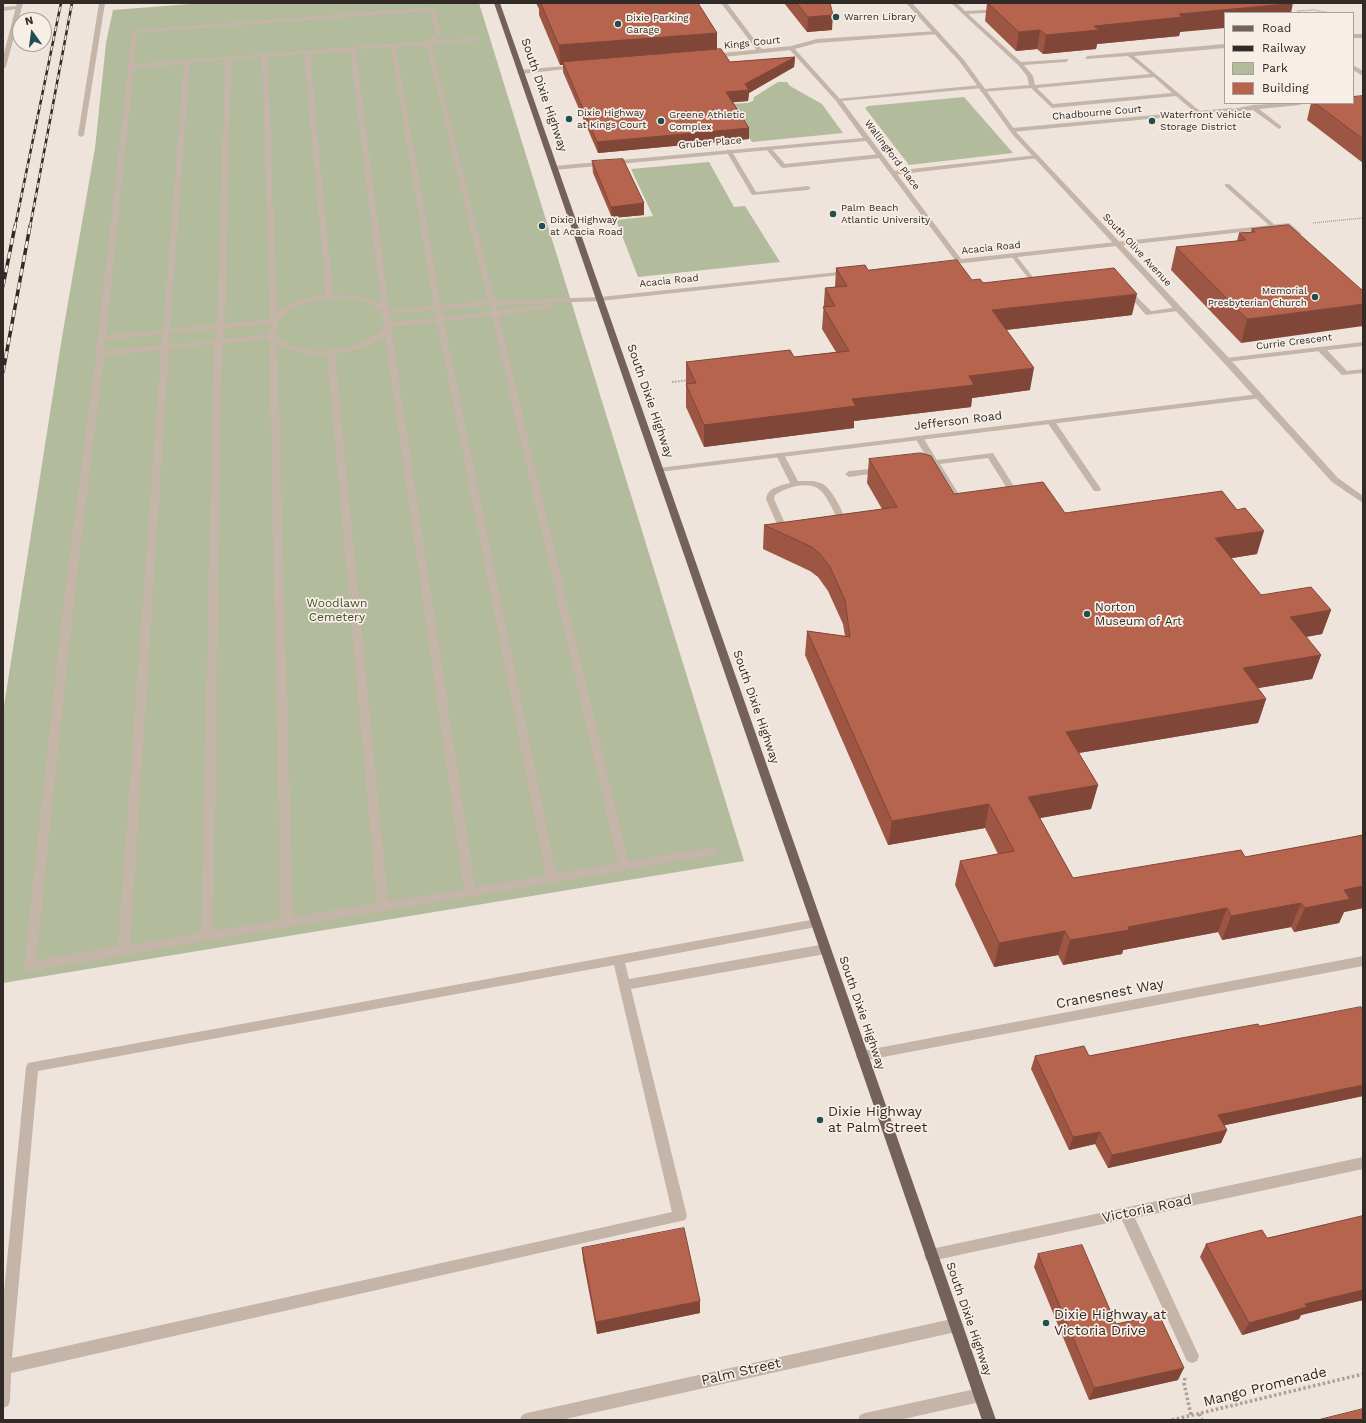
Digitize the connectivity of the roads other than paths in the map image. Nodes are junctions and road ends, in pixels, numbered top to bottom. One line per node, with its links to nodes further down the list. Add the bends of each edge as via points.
1 (102, 3): 45 (street)
2 (497, 3): 33 (main road, South Dixie Highway)
3 (724, 3): 20 (street)
4 (909, 3): 10 (street, South Olive Avenue)
5 (954, 3): 9 (street)
6 (996, 3): 9 (street, via 1004,10)
7 (19, 6): 8 (street); 13 (street)
8 (3, 9)
9 (964, 13): 28 (street)
10 (937, 33): 17 (street, Kings Court, via 817,41); 37 (street, South Olive Avenue)
11 (478, 39): 14 (street)
12 (3, 40): 13 (street)
13 (10, 40): 31 (street)
14 (428, 43): 15 (street); 29 (street, via 440,35 432,9 135,32); 66 (street)
15 (393, 46): 18 (street); 67 (street)
16 (1224, 46): 21 (street)
17 (791, 48): 20 (street, Kings Court); 39 (street, Wallingford Place)
18 (353, 49): 19 (street); 69 (street)
19 (307, 52): 22 (street); 64 (street)
20 (761, 52): 23 (street, Kings Court)
21 (1130, 55): 25 (street); 35 (street)
22 (265, 56): 24 (street); 72 (street)
23 (707, 56)
24 (228, 58): 27 (street); 74 (street)
25 (1088, 58)
26 (1066, 60): 28 (street)
27 (187, 62): 29 (street); 75 (street)
28 (1020, 64): 36 (street, via 1030,76)
29 (132, 66): 77 (street)
30 (584, 66): 33 (street)
31 (3, 67)
32 (1354, 68): 34 (street)
33 (520, 72): 51 (main road, South Dixie Highway)
34 (1363, 74)
35 (1155, 75): 36 (street); 38 (street)
36 (1032, 86): 37 (street); 38 (street, via 1052,106)
37 (982, 89): 39 (street); 44 (street, South Olive Avenue)
38 (1178, 94): 42 (street)
39 (838, 100): 46 (street, Wallingford Place)
40 (1288, 104): 41 (street, Chadbourne Court)
41 (1253, 107): 42 (street, Chadbourne Court); 43 (street)
42 (1199, 113): 44 (street, Chadbourne Court)
43 (1279, 126)
44 (1012, 130): 50 (street, South Olive Avenue)
45 (81, 135)
46 (867, 139): 47 (street, Gruber Place); 49 (street, Wallingford Place)
47 (768, 148): 48 (street, Gruber Place); 49 (street, via 783,166)
48 (729, 151): 51 (street, Gruber Place); 54 (street, via 754,194)
49 (880, 156): 52 (street, Wallingford Place)
50 (1037, 157): 52 (street); 57 (street, South Olive Avenue)
51 (554, 168): 65 (main road, South Dixie Highway)
52 (893, 173): 59 (street, Wallingford Place)
53 (1227, 184): 55 (street)
54 (808, 188)
55 (1274, 227): 56 (street, Acacia Road, via 1289,225); 57 (street, Acacia Road)
56 (1307, 241)
57 (1118, 244): 58 (street, Acacia Road); 68 (street, South Olive Avenue)
58 (1013, 255): 59 (street, Acacia Road); 63 (street)
59 (959, 261): 60 (street, Acacia Road)
60 (936, 264)
61 (856, 272): 65 (street, Acacia Road)
62 (1122, 285): 68 (street, via 1148,313)
63 (1039, 287)
64 (330, 296): 69 (street, via 354,297 374,302); 72 (street, via 306,301 286,309)
65 (600, 298): 66 (street); 70 (street); 93 (main road, South Dixie Highway)
66 (491, 303): 67 (street); 70 (street)
67 (439, 306): 69 (street); 71 (street)
68 (1178, 309): 84 (street, South Olive Avenue)
69 (386, 312): 73 (street)
70 (496, 314): 71 (street); 103 (street)
71 (440, 320): 73 (street); 104 (street)
72 (274, 321): 74 (street); 76 (street)
73 (387, 325): 82 (street, via 380,335 368,343); 105 (street)
74 (220, 326): 75 (street); 78 (street)
75 (167, 331): 77 (street); 80 (street)
76 (273, 336): 78 (street); 82 (street, via 281,344 294,350); 107 (street)
77 (101, 338): 83 (street)
78 (218, 342): 80 (street); 109 (street)
79 (1363, 344): 81 (street, Currie Crescent)
80 (165, 347): 83 (street); 111 (street)
81 (1321, 349): 84 (street, Currie Crescent); 85 (street, via 1345,373)
82 (331, 353): 106 (street)
83 (100, 354): 111 (street, via 68,609 30,966)
84 (1226, 360): 86 (street, South Olive Avenue)
85 (1363, 371)
86 (1259, 396): 87 (street, Jefferson Road); 98 (street, South Olive Avenue, via 1335,480)
87 (1051, 422): 88 (street, Jefferson Road); 96 (street)
88 (919, 438): 89 (street, Jefferson Road); 90 (street)
89 (780, 455): 93 (street, Jefferson Road); 95 (street)
90 (935, 463): 91 (street); 97 (street, via 990,455 1017,496); 99 (street, via 961,504)
91 (911, 466)
92 (888, 469): 94 (street)
93 (659, 470): 108 (main road, South Dixie Highway)
94 (850, 474)
95 (795, 484): 100 (street, via 811,484 825,490 843,526); 101 (street, via 778,489 771,494 770,499 784,531)
96 (1097, 489)
97 (1003, 498)
98 (1363, 500)
99 (968, 503)
100 (837, 533)
101 (796, 537)
102 (714, 852): 103 (street)
103 (624, 866): 104 (street)
104 (552, 879): 105 (street)
105 (470, 893): 106 (street)
106 (383, 907): 107 (street)
107 (287, 923): 109 (street)
108 (816, 923): 110 (main road, South Dixie Highway); 112 (street)
109 (207, 936): 111 (street)
110 (825, 949): 114 (street); 115 (main road, South Dixie Highway)
111 (124, 950)
112 (618, 960): 114 (street); 121 (street, via 32,1067)
113 (1363, 961): 115 (street, Cranesnest Way)
114 (624, 985): 121 (street, via 680,1216)
115 (862, 1056): 118 (main road, South Dixie Highway)
116 (1363, 1163): 117 (street, Victoria Road)
117 (1126, 1214): 118 (street, Victoria Road); 120 (street)
118 (931, 1255): 119 (main road, South Dixie Highway)
119 (956, 1326): 122 (main road, South Dixie Highway); 124 (street, Palm Street)
120 (1192, 1356)
121 (4, 1367): 123 (street)
122 (980, 1395): 125 (street); 126 (main road, South Dixie Highway)
123 (3, 1401)
124 (527, 1420)
125 (864, 1420)
126 (990, 1420)

